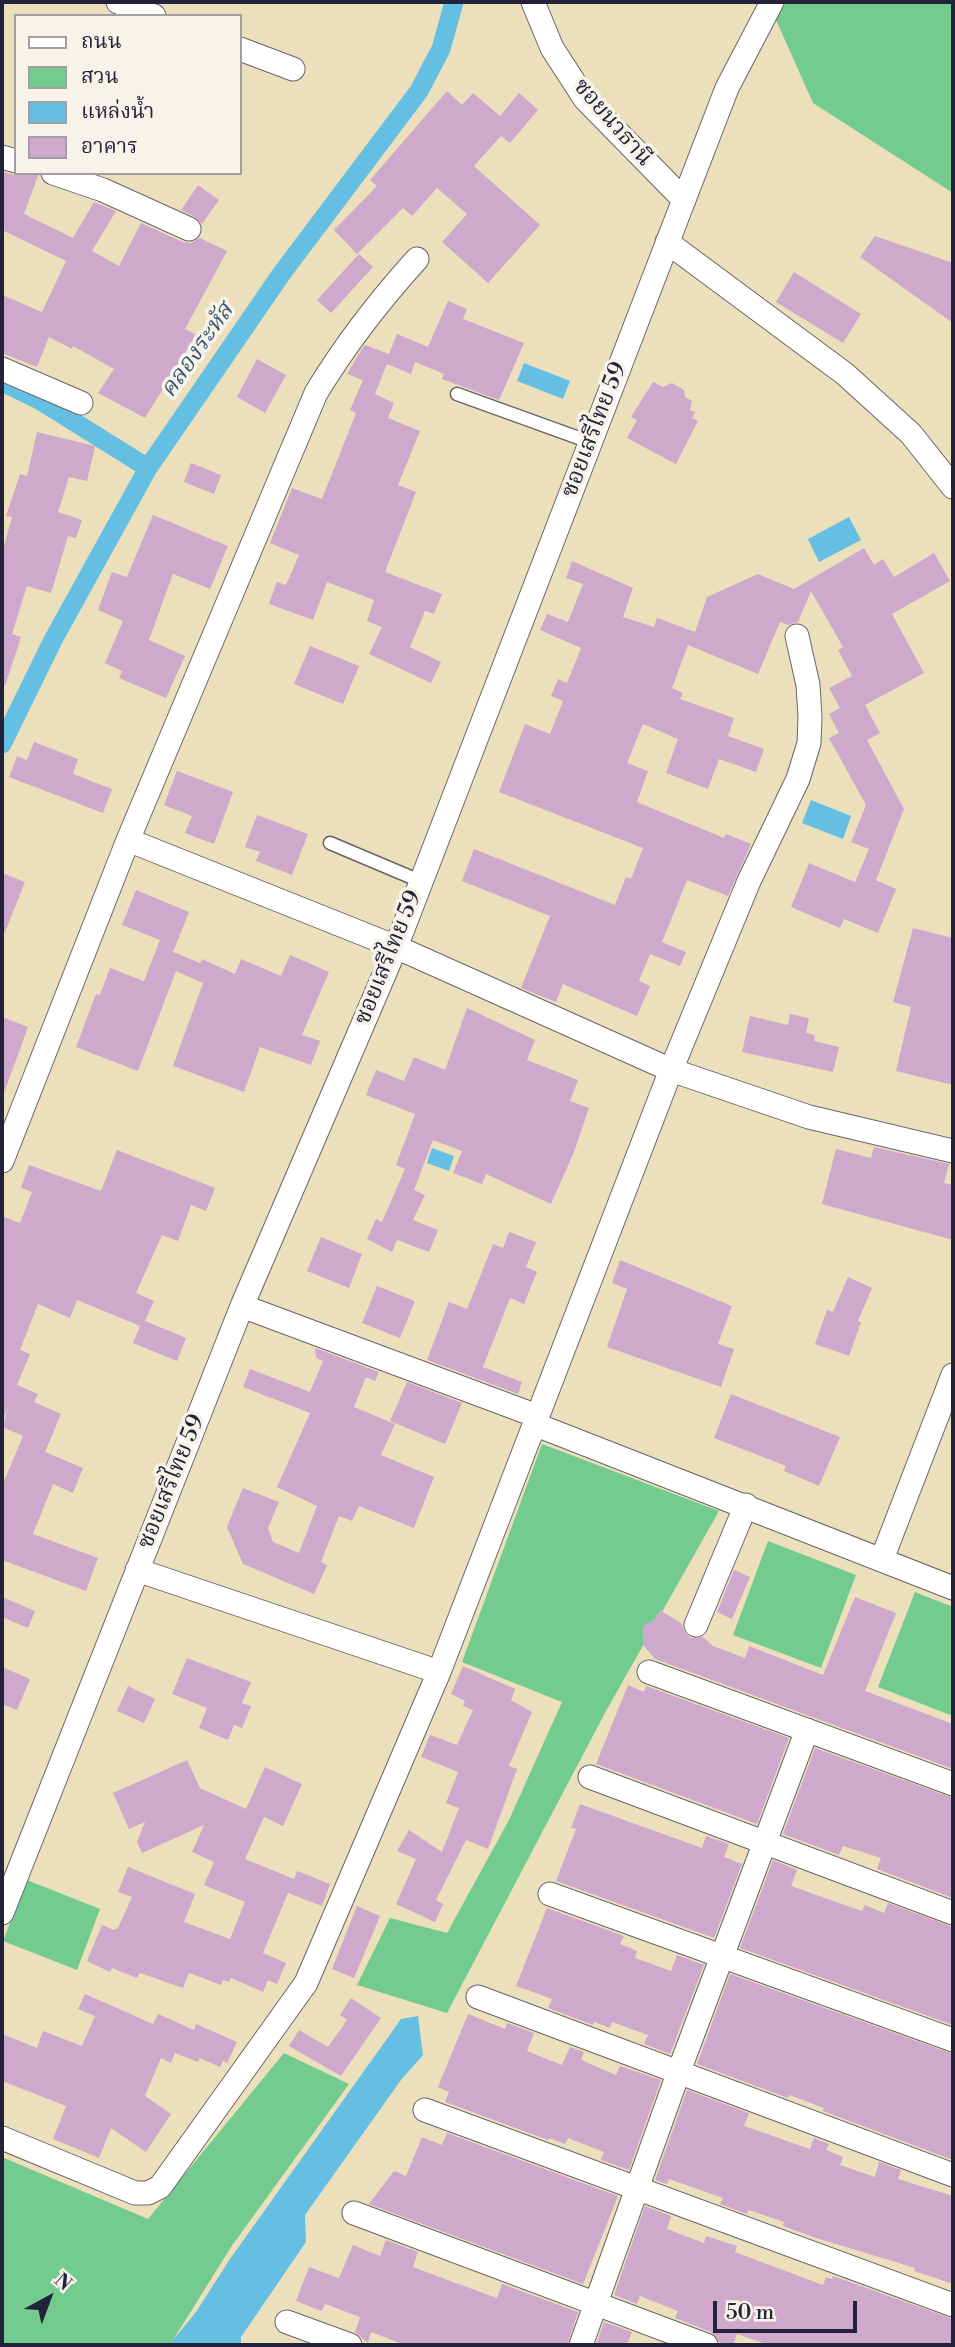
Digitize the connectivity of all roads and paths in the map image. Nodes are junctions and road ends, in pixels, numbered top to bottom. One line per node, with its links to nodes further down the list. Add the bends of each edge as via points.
1 (118, 2): 4 (street)
2 (533, 2): 8 (street, ซอยนวธานี, via 552,48 585,99)
3 (772, 2): 8 (street, ซอยเสรีไทย 59, via 727,88)
4 (149, 14)
5 (242, 50): 6 (street)
6 (293, 69)
7 (59, 175): 9 (street)
8 (684, 200): 10 (street, ซอยเสรีไทย 59)
9 (189, 229)
10 (667, 242): 15 (street, ซอยเสรีไทย 59); 16 (street, via 845,374 911,435)
11 (417, 258): 18 (street, via 337,358 316,393)
12 (2, 369): 14 (street)
13 (457, 394): 15 (lane)
14 (81, 404)
15 (590, 442): 20 (street, ซอยเสรีไทย 59)
16 (953, 487)
17 (797, 636): 22 (street, via 808,685 809,743)
18 (128, 840): 21 (street); 24 (street)
19 (330, 843): 20 (lane)
20 (419, 881): 21 (street, ซอยเสรีไทย 59)
21 (396, 947): 22 (street); 25 (street, ซอยเสรีไทย 59)
22 (671, 1070): 23 (street, via 809,1117); 27 (street)
23 (953, 1151)
24 (2, 1161)
25 (242, 1306): 27 (street); 30 (street, ซอยเสรีไทย 59)
26 (953, 1375): 29 (street)
27 (535, 1420): 28 (street); 33 (street)
28 (746, 1505): 29 (street); 32 (street)
29 (882, 1559): 31 (street)
30 (137, 1570): 33 (street); 40 (street, ซอยเสรีไทย 59)
31 (953, 1588)
32 (696, 1625)
33 (439, 1672): 47 (street, via 306,1983 160,2187 135,2193)
34 (649, 1672): 35 (street)
35 (807, 1730): 37 (street); 38 (street)
36 (590, 1777): 38 (street)
37 (953, 1784)
38 (763, 1842): 41 (street); 42 (street)
39 (550, 1894): 42 (street)
40 (2, 1913)
41 (953, 1913)
42 (722, 1955): 44 (street); 45 (street)
43 (478, 1997): 45 (street)
44 (953, 2040)
45 (679, 2071): 48 (street); 49 (street)
46 (425, 2110): 49 (street)
47 (2, 2138)
48 (953, 2175)
49 (638, 2190): 51 (street); 52 (street)
50 (354, 2213): 51 (street)
51 (595, 2304): 55 (street); 56 (street)
52 (953, 2305)
53 (288, 2322): 54 (street)
54 (350, 2345)
55 (581, 2345)
56 (706, 2345)

